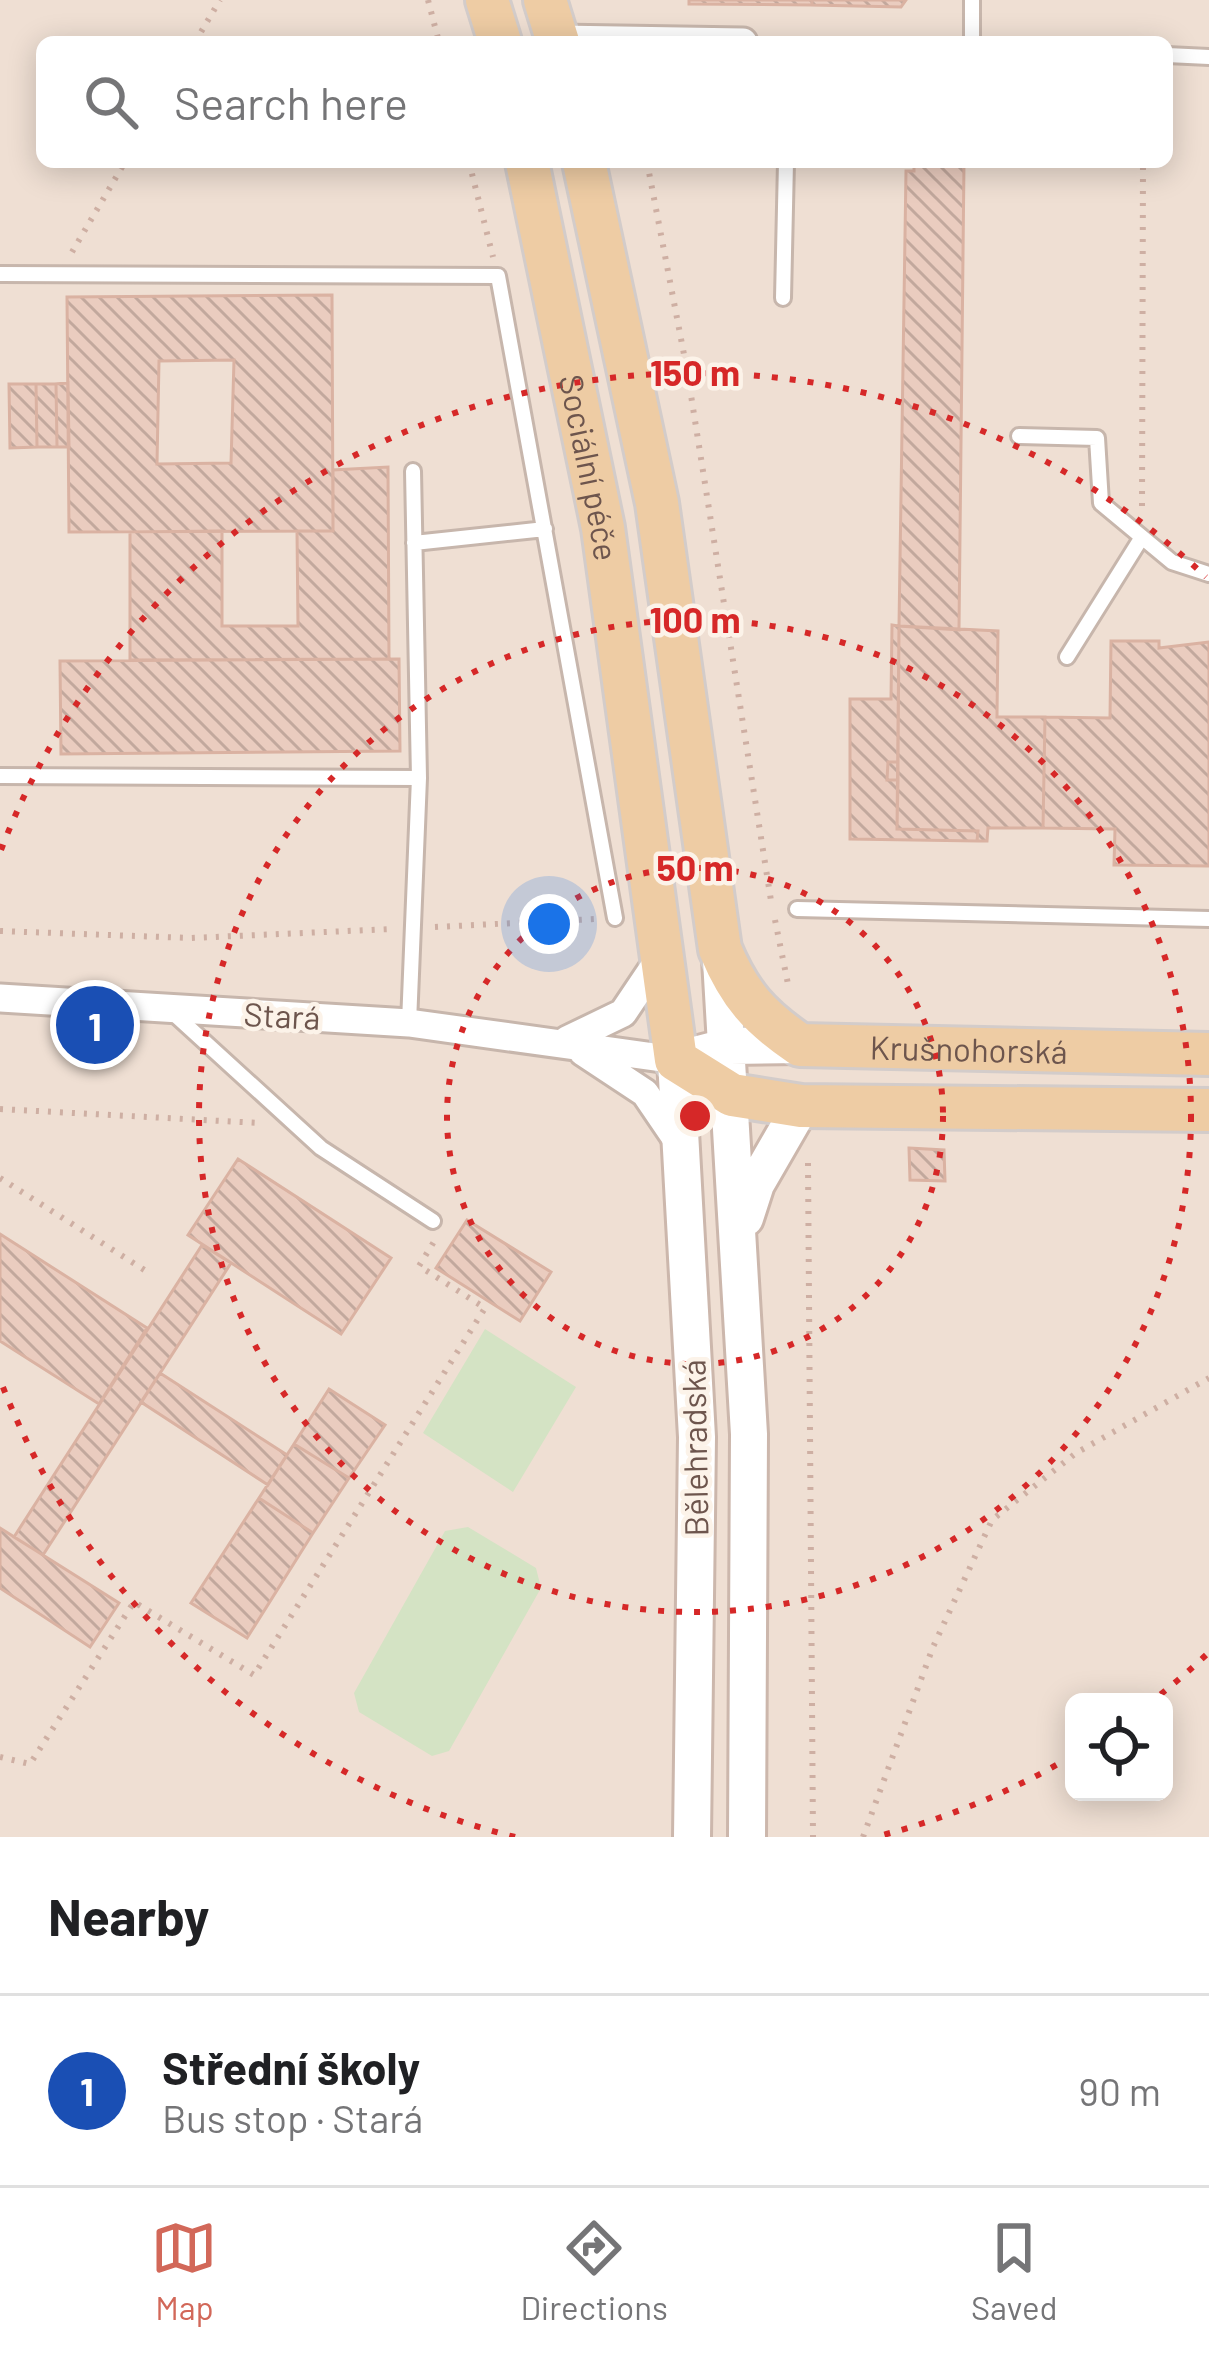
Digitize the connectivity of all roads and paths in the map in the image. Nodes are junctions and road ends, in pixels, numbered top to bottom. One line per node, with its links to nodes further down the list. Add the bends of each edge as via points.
1 (220, 0): 6 (path)
2 (428, 0): 7 (path)
3 (487, 0): 8 (main road)
4 (972, 0): 10 (lane)
5 (554, 27): 9 (street)
6 (199, 36)
7 (437, 36)
8 (498, 36)
9 (667, 36)
10 (972, 36)
11 (1173, 56): 12 (lane)
12 (1209, 57)
13 (121, 168): 21 (path)
14 (471, 168): 22 (path)
15 (528, 168): 39 (main road, Sociální péče, via 603,528)
16 (585, 168): 38 (main road, Sociální péče, via 658,503)
17 (648, 168): 44 (path)
18 (786, 168): 23 (lane)
19 (1143, 168): 27 (path)
20 (0, 274): 21 (lane)
21 (59, 274): 22 (lane)
22 (498, 276): 26 (lane)
23 (783, 298)
24 (1019, 436): 27 (lane, via 1097,438 1101,503)
25 (413, 471): 28 (lane)
26 (545, 529): 28 (lane); 34 (lane)
27 (1142, 537): 29 (lane, via 1172,562); 30 (lane)
28 (414, 543): 32 (lane)
29 (1209, 574)
30 (1067, 657)
31 (0, 776): 32 (lane)
32 (419, 778): 36 (lane)
33 (797, 909): 35 (lane)
34 (615, 918)
35 (1209, 919)
36 (413, 928): 37 (path, via 191,938); 42 (lane)
37 (0, 931)
38 (720, 949): 44 (main road, via 753,1011); 47 (street, Sociální péče)
39 (665, 950): 43 (street, via 623,1013); 46 (main road, Sociální péče)
40 (0, 998): 41 (street, Stará)
41 (169, 1009): 42 (street, Stará); 51 (lane)
42 (409, 1023): 43 (street, Stará)
43 (563, 1042): 46 (street, Stará); 52 (street, Stará, via 634,1082)
44 (800, 1045): 45 (main road, Krušnohorská); 47 (street, Krušnohorská)
45 (1209, 1054)
46 (676, 1060): 47 (main road); 52 (street, Bělehradská)
47 (731, 1070): 48 (main road, Krušnohorská); 55 (street, Bělehradská)
48 (801, 1106): 50 (main road, Krušnohorská); 55 (street, Bělehradská, via 756,1184); 61 (path, via 810,1182)
49 (0, 1108): 51 (path)
50 (1209, 1110)
51 (292, 1124): 54 (lane)
52 (682, 1148): 59 (street, Bělehradská, via 697,1437)
53 (0, 1178): 56 (path)
54 (434, 1221): 58 (path, via 444,1227 419,1266 485,1308 254,1675 134,1602 30,1764)
55 (741, 1233): 60 (street, Bělehradská, via 752,1648)
56 (146, 1271)
57 (1209, 1378): 62 (path, via 1076,1453 992,1520 932,1647)
58 (0, 1756)
59 (692, 1837)
60 (747, 1837)
61 (813, 1837)
62 (863, 1837)

